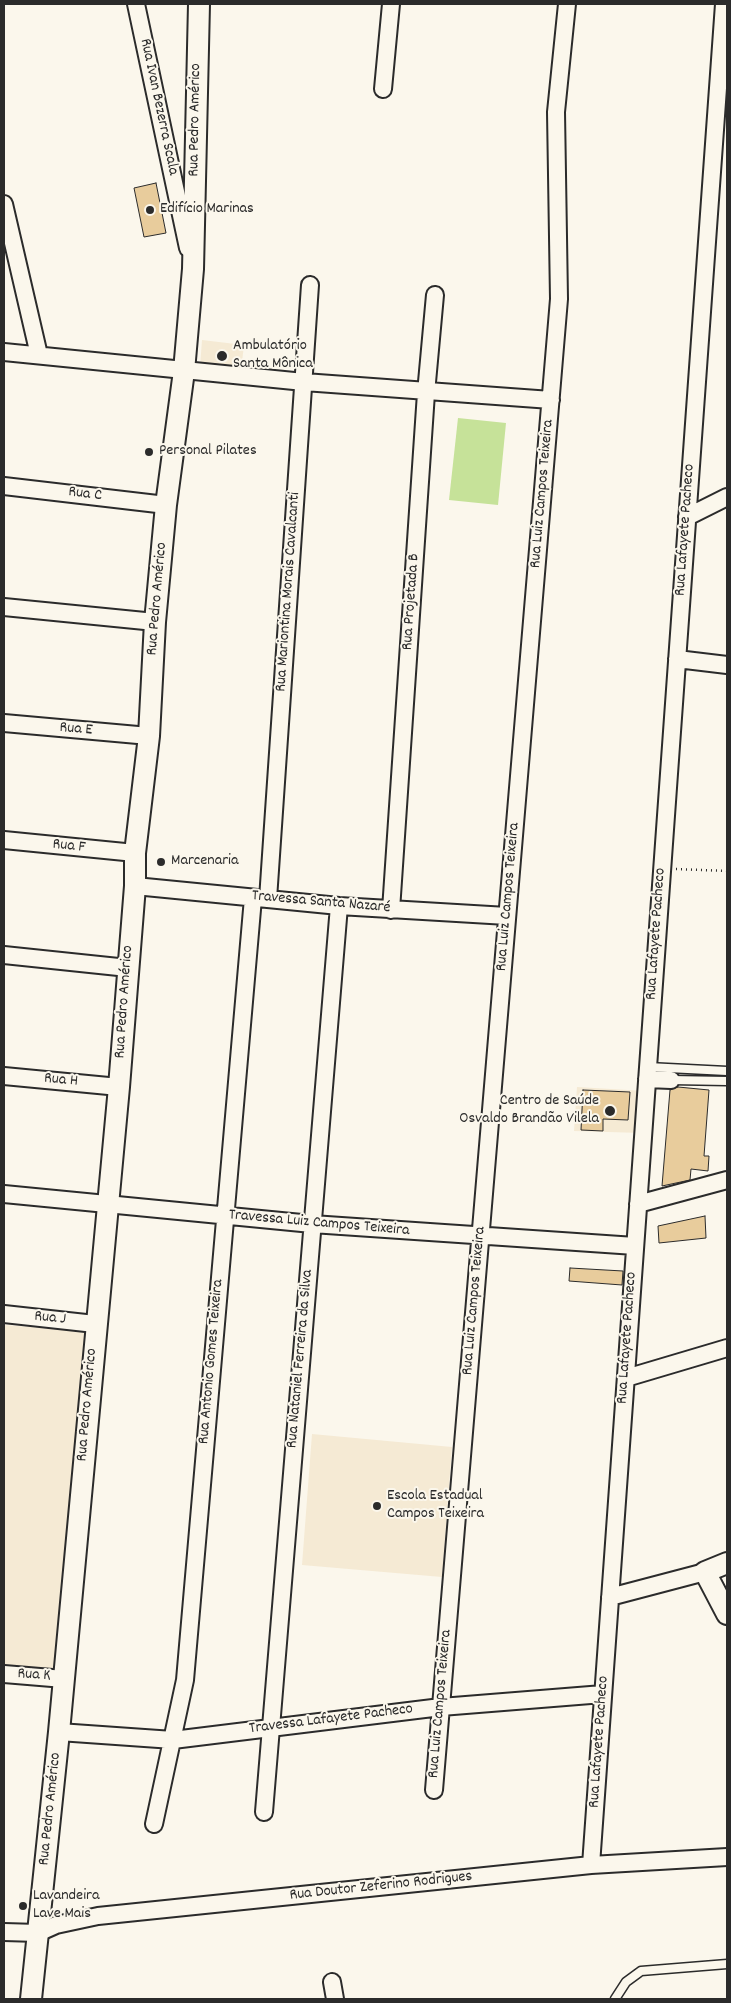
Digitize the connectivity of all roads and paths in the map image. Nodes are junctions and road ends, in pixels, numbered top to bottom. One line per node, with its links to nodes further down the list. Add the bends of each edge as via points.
1 (136, 4): 9 (street, Rua Ivan Bezerra Scala)
2 (199, 4): 9 (street, Rua Pedro Américo)
3 (391, 4): 6 (street)
4 (567, 4): 17 (street, Rua Luiz Campos Teixeira, via 556,112 559,299)
5 (724, 4): 7 (street, Rua Lafayete Pacheco)
6 (383, 89)
7 (720, 155): 21 (street, Rua Lafayete Pacheco)
8 (4, 204): 13 (street)
9 (193, 269): 14 (street, Rua Pedro Américo)
10 (310, 285): 15 (street, Rua Mariontina Morais Cavalcanti)
11 (435, 295): 16 (street, Rua Projetada B)
12 (4, 352): 13 (street)
13 (39, 355): 14 (street)
14 (184, 371): 15 (street); 20 (street, Rua Pedro Américo)
15 (304, 382): 16 (street); 33 (street, Rua Mariontina Morais Cavalcanti)
16 (426, 393): 17 (street); 35 (street, Rua Projetada B)
17 (551, 400): 36 (street, Rua Luiz Campos Teixeira)
18 (4, 486): 20 (street, Rua C)
19 (727, 497): 21 (street)
20 (166, 504): 23 (street, Rua Pedro Américo)
21 (687, 518): 24 (street, Rua Lafayete Pacheco)
22 (4, 607): 23 (street)
23 (155, 622): 27 (street, Rua Pedro Américo)
24 (677, 659): 25 (street); 30 (street, Rua Lafayete Pacheco)
25 (727, 665)
26 (4, 724): 27 (street, Rua E)
27 (149, 736): 29 (street, Rua Pedro Américo)
28 (4, 840): 29 (street, Rua F)
29 (135, 853): 32 (street, Rua Pedro Américo)
30 (662, 868): 31 (path); 40 (street, Rua Lafayete Pacheco)
31 (727, 871)
32 (135, 886): 33 (street, Travessa Santa Nazaré); 38 (street, Rua Pedro Américo)
33 (261, 898): 34 (street, Travessa Santa Nazaré); 49 (street, Rua Antonio Gomes Teixeira)
34 (339, 906): 35 (street, Travessa Santa Nazaré); 50 (street, Rua Nataniel Ferreira da Silva)
35 (391, 910): 36 (street, Travessa Santa Nazaré)
36 (507, 916): 51 (street, Rua Luiz Campos Teixeira)
37 (4, 955): 38 (street)
38 (128, 968): 44 (street, Rua Pedro Américo)
39 (727, 1071): 40 (lane)
40 (647, 1073): 42 (street); 48 (street, Rua Lafayete Pacheco)
41 (4, 1076): 44 (street, Rua H)
42 (671, 1080): 43 (lane)
43 (727, 1081)
44 (119, 1087): 47 (street, Rua Pedro Américo)
45 (727, 1180): 48 (street)
46 (4, 1194): 47 (street, Travessa Luiz Campos Teixeira)
47 (107, 1203): 49 (street, Travessa Luiz Campos Teixeira); 54 (street, Rua Pedro Américo)
48 (638, 1204): 52 (street, Rua Lafayete Pacheco)
49 (225, 1216): 50 (street, Travessa Luiz Campos Teixeira); 67 (street, Rua Antonio Gomes Teixeira, via 185,1680)
50 (312, 1224): 51 (street, Travessa Luiz Campos Teixeira); 65 (street, Rua Nataniel Ferreira da Silva)
51 (480, 1236): 52 (street, Travessa Luiz Campos Teixeira); 64 (street, Rua Luiz Campos Teixeira)
52 (635, 1246): 56 (street, Rua Lafayete Pacheco)
53 (4, 1314): 54 (street, Rua J)
54 (95, 1324): 62 (street, Rua Pedro Américo)
55 (727, 1348): 56 (street)
56 (626, 1378): 59 (street, Rua Lafayete Pacheco)
57 (727, 1563): 58 (street)
58 (705, 1572): 59 (street); 60 (street)
59 (610, 1597): 63 (street, Rua Lafayete Pacheco)
60 (727, 1614)
61 (4, 1674): 62 (street, Rua K)
62 (64, 1679): 66 (street, Rua Pedro Américo)
63 (603, 1694): 64 (street, Travessa Lafayete Pacheco); 72 (street, Rua Lafayete Pacheco)
64 (441, 1707): 65 (street, Travessa Lafayete Pacheco); 68 (street, Rua Luiz Campos Teixeira)
65 (271, 1728): 67 (street, Travessa Lafayete Pacheco); 69 (street, Rua Nataniel Ferreira da Silva)
66 (59, 1732): 67 (street, Travessa Lafayete Pacheco); 74 (street, Rua Pedro Américo)
67 (172, 1740): 70 (street, Rua Antonio Gomes Teixeira)
68 (434, 1790)
69 (264, 1812)
70 (154, 1824)
71 (727, 1858): 72 (street, Rua Doutor Zeferino Rodrigues)
72 (591, 1865): 74 (street, Rua Doutor Zeferino Rodrigues, via 98,1916 56,1925)
73 (4, 1932): 74 (street)
74 (38, 1933): 77 (street, Rua Pedro Américo)
75 (727, 1964): 79 (lane, via 642,1971 626,1982)
76 (332, 1982): 78 (street)
77 (31, 1999)
78 (335, 1999)
79 (615, 1999)

